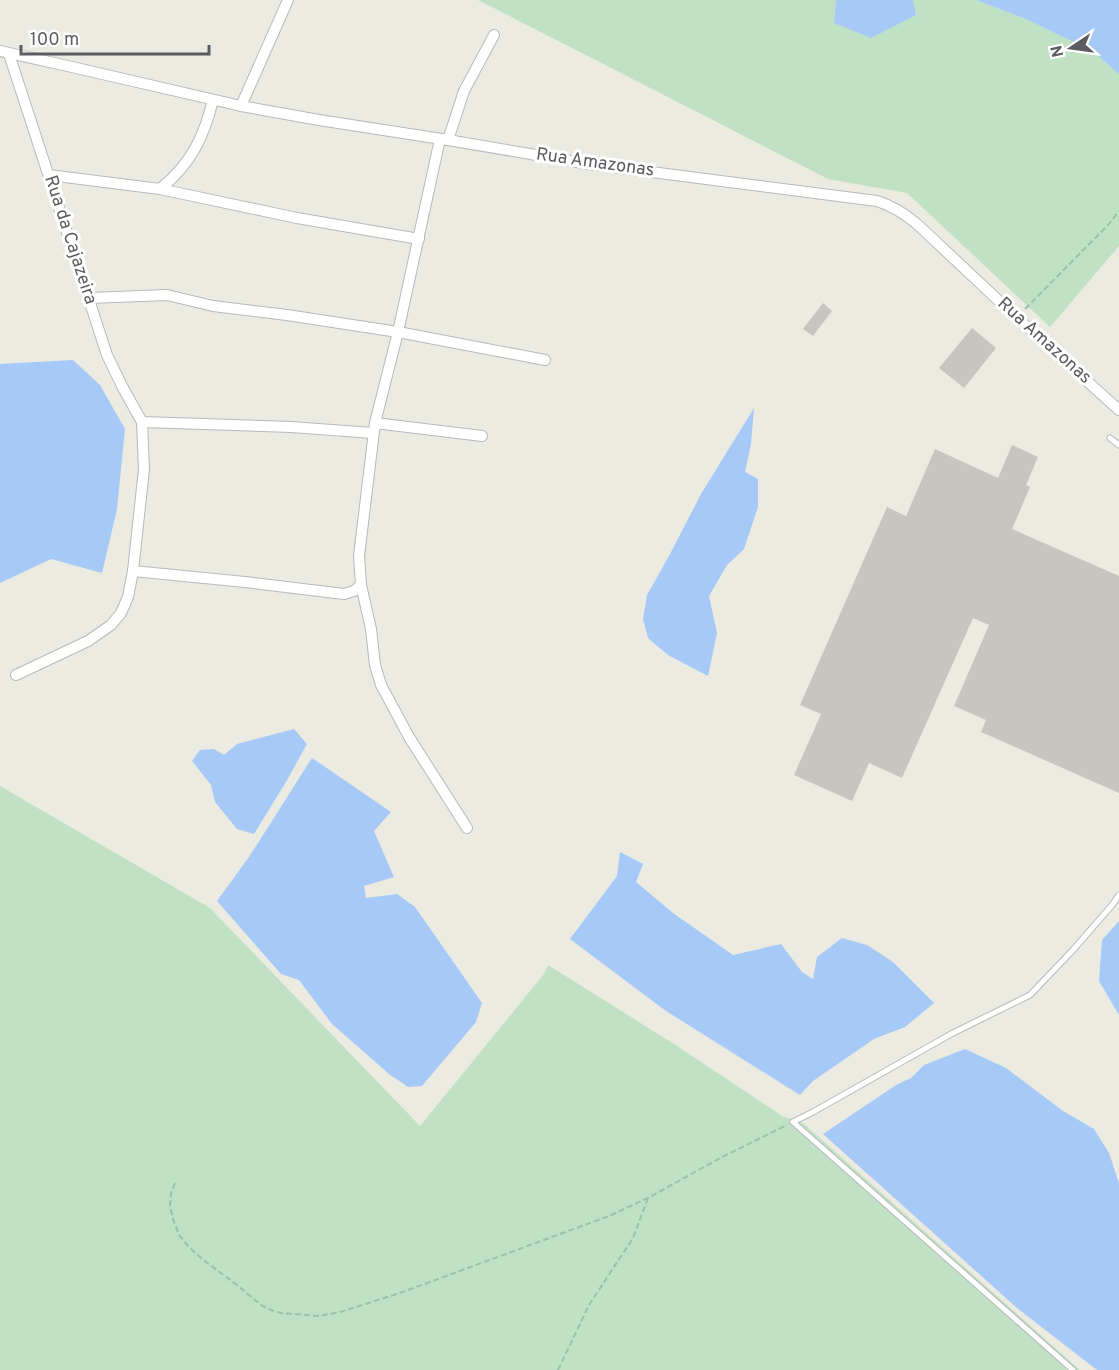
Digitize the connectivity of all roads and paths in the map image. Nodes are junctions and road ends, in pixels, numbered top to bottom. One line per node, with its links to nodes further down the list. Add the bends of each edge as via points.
1 (288, 0): 5 (street)
2 (494, 35): 6 (street, via 464,91)
3 (5, 53): 4 (street, Rua Amazonas); 7 (street, Rua da Cajazeira)
4 (213, 100): 5 (street, Rua Amazonas); 8 (street, via 192,156)
5 (241, 106): 6 (street, Rua Amazonas)
6 (444, 140): 10 (street); 12 (street, Rua Amazonas, via 891,205)
7 (50, 175): 8 (street); 11 (street, Rua da Cajazeira)
8 (160, 189): 10 (street)
9 (1119, 211): 12 (path)
10 (418, 239): 13 (street)
11 (89, 298): 13 (street, via 167,295 213,306); 16 (street, Rua da Cajazeira, via 107,355)
12 (1016, 317): 15 (street, Rua Amazonas)
13 (398, 332): 14 (street); 17 (street)
14 (545, 360)
15 (1119, 410)
16 (142, 422): 17 (street); 21 (street, Rua da Cajazeira, via 144,468)
17 (374, 428): 18 (street); 22 (street, via 359,548)
18 (482, 436)
19 (1110, 438): 20 (lane)
20 (1119, 445)
21 (133, 571): 22 (street, via 344,594); 23 (street, Rua da Cajazeira, via 128,597 111,625)
22 (361, 585): 24 (street, via 381,685)
23 (16, 675)
24 (467, 828)
25 (1119, 895): 26 (lane, via 1030,995)
26 (792, 1122): 28 (path); 30 (lane)
27 (175, 1183): 28 (path, via 170,1206 179,1235 188,1246 261,1305 305,1316 340,1312 400,1293)
28 (648, 1198): 29 (path, via 633,1238 589,1305)
29 (558, 1370)
30 (1073, 1370)

